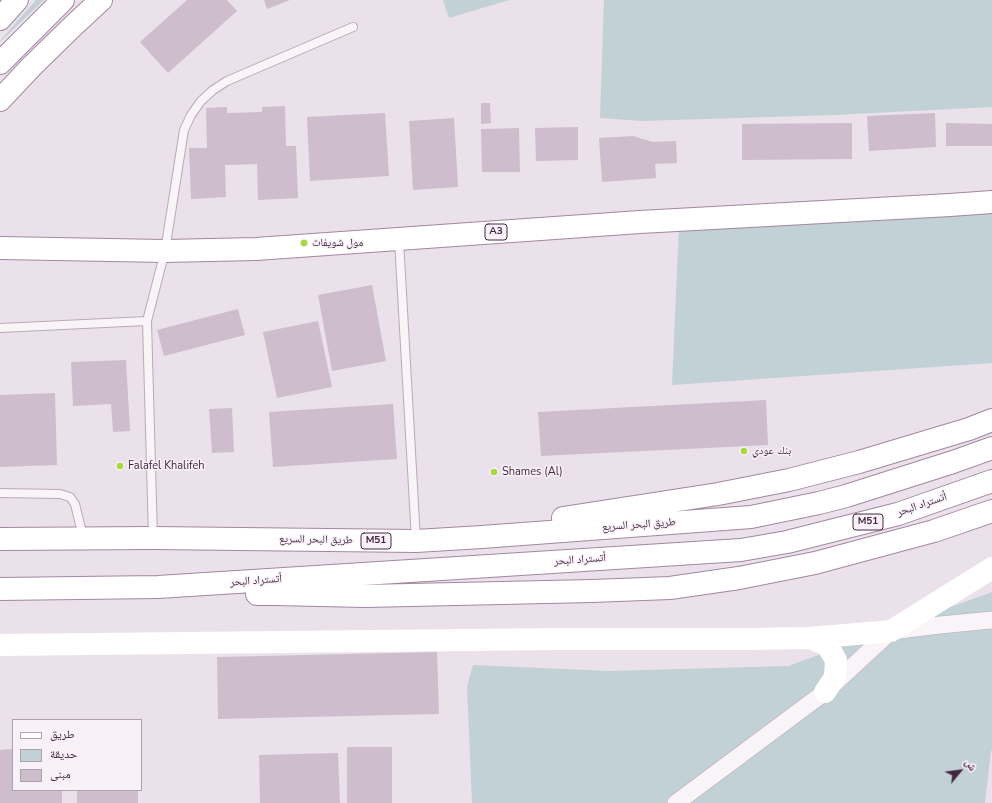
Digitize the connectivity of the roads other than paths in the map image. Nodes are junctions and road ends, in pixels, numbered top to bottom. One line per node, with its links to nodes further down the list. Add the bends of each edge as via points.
1 (17, 0): 4 (main road)
2 (63, 0): 6 (main road)
3 (101, 0): 7 (main road)
4 (0, 19)
5 (353, 27): 11 (lane, via 227,81 201,101 184,130)
6 (0, 63)
7 (0, 100)
8 (992, 202): 9 (main road, A3)
9 (399, 239): 11 (main road, A3, via 256,249); 23 (lane)
10 (0, 248): 11 (main road, A3)
11 (165, 251): 12 (lane)
12 (147, 321): 13 (lane); 22 (lane)
13 (0, 328)
14 (992, 420): 20 (main road, via 859,462 789,480 718,494 555,519)
15 (992, 448): 20 (main road, طريق البحر السريع / M51, via 846,496 751,517)
16 (992, 481): 25 (main road, أتستراد البحر / M51, via 898,514 787,542 741,550)
17 (0, 493): 21 (lane, via 60,494 70,497 75,504)
18 (992, 511): 25 (main road, via 934,531 815,563 670,588 365,596 236,595)
19 (4, 537): 21 (main road, طريق البحر السريع / M51)
20 (482, 537): 23 (main road, طريق البحر السريع / M51)
21 (83, 538): 22 (main road, طريق البحر السريع / M51)
22 (153, 538): 23 (main road, طريق البحر السريع / M51)
23 (416, 541)
24 (992, 568): 28 (main road)
25 (158, 587): 26 (main road, M51)
26 (0, 589)
27 (992, 620): 28 (street)
28 (891, 631): 29 (main road); 31 (street)
29 (810, 638): 30 (main road); 31 (main road, via 827,645 836,660 835,677)
30 (0, 646)
31 (825, 692): 32 (street)
32 (676, 803)

